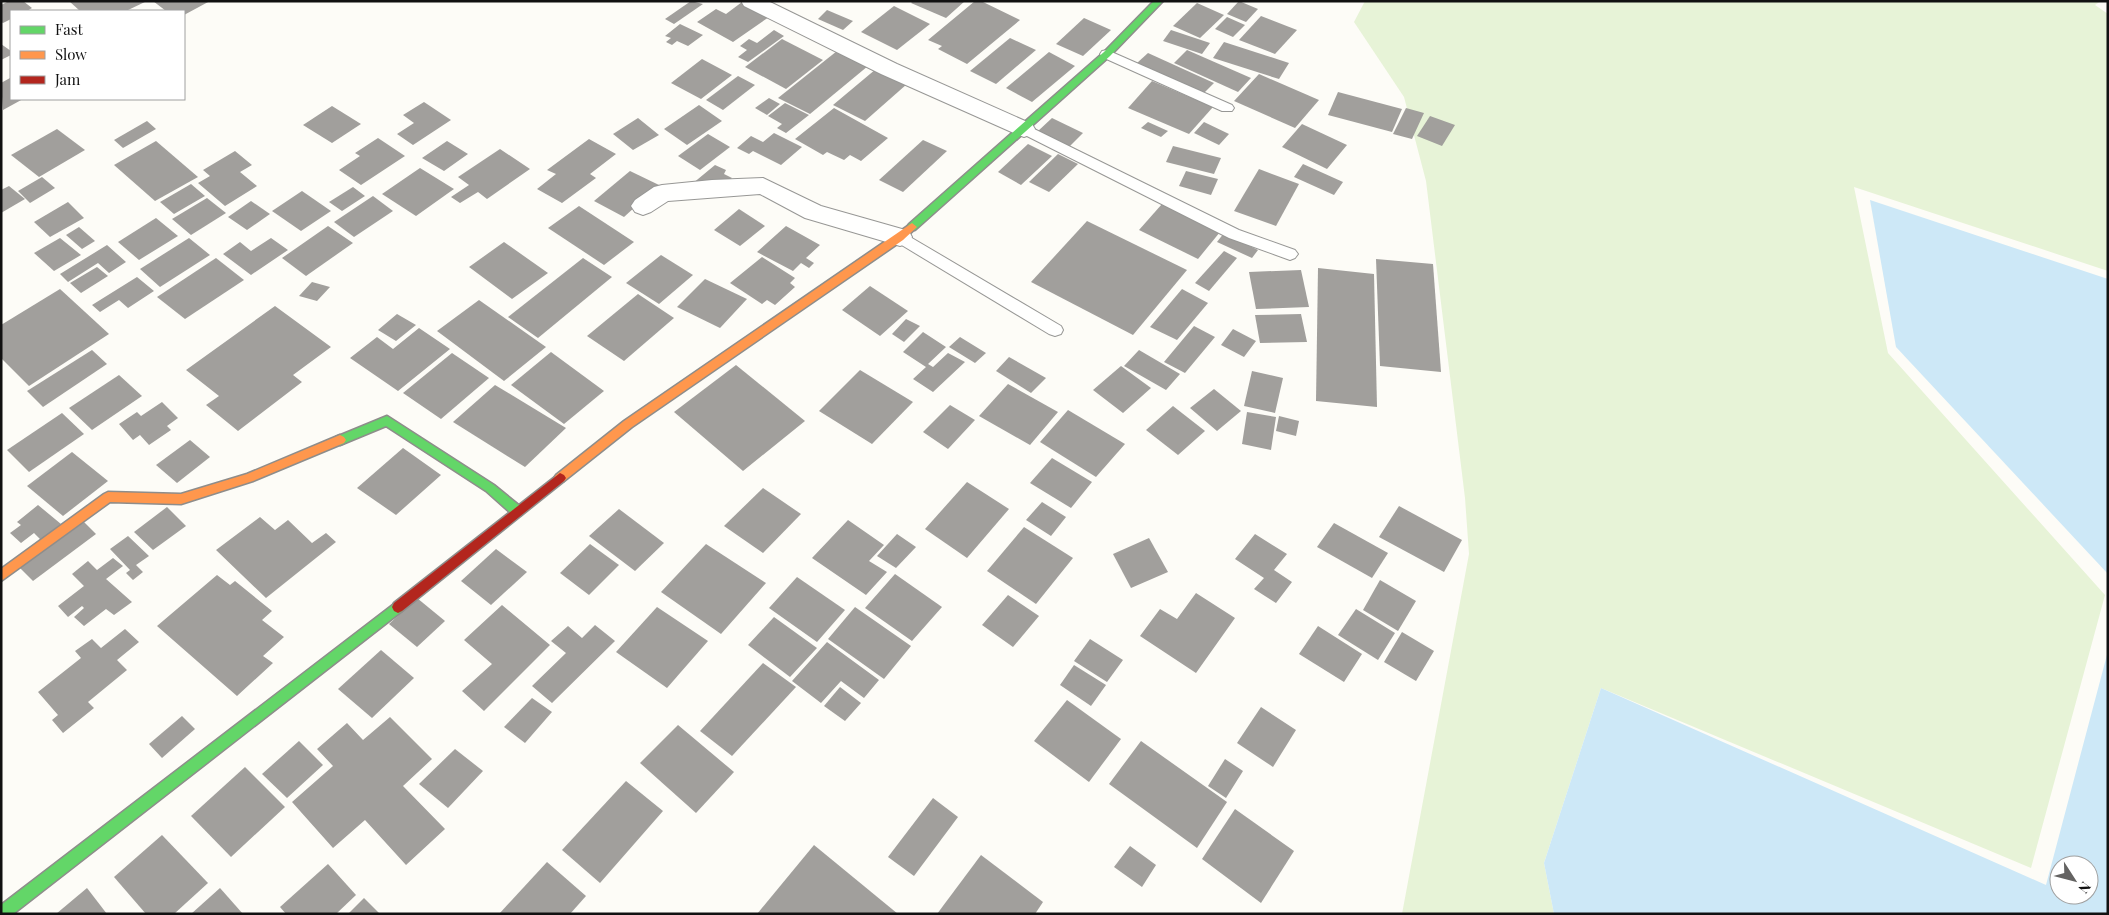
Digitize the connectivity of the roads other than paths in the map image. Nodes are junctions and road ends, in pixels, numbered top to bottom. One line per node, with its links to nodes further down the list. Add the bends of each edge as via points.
1 (751, 1): 5 (street, via 889,69)
2 (1159, 1): 3 (street)
3 (1106, 54): 4 (lane); 5 (street)
4 (1227, 108)
5 (1024, 129): 7 (street); 8 (lane, via 1234,234)
6 (643, 206): 7 (street, via 662,193 763,186 813,212)
7 (900, 237): 9 (lane); 10 (street, via 628,424)
8 (1290, 254)
9 (1055, 330)
10 (517, 511): 11 (street, via 490,488 387,421 249,478 181,499 108,497); 12 (street, via 357,640)
11 (1, 576)
12 (1, 914)

